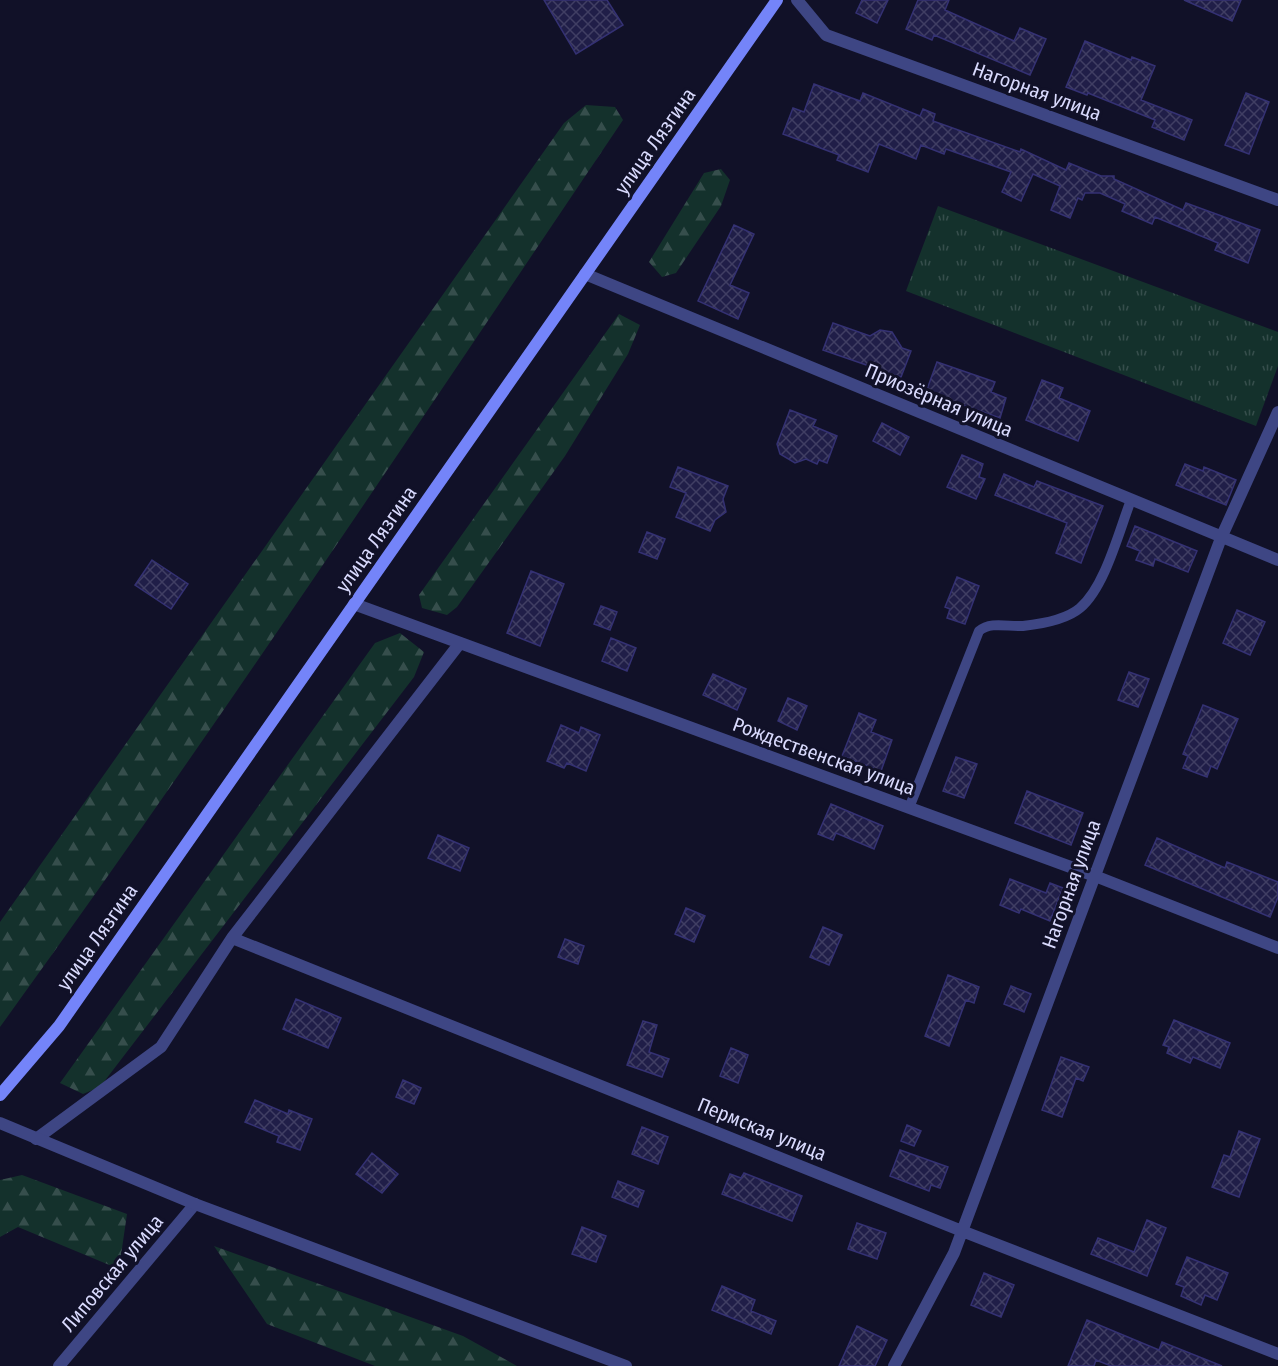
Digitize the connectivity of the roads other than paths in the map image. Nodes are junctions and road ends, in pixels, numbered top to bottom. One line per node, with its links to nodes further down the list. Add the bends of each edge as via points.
1 (777, 0): 4 (main road, улица Лязгина)
2 (797, 0): 3 (street, Нагорная улица, via 826,35)
3 (1278, 200)
4 (585, 274): 6 (street, Приозёрная улица); 9 (main road, улица Лязгина)
5 (1278, 412): 7 (street, Нагорная улица)
6 (1131, 500): 7 (street, Приозёрная улица); 11 (lane, via 1108,560 1080,608 1063,618 1024,626 986,626 979,631)
7 (1221, 538): 8 (street, Приозёрная улица); 12 (street, Нагорная улица)
8 (1278, 560)
9 (354, 604): 10 (street, Рождественская улица); 15 (main road, улица Лязгина, via 59,1026)
10 (460, 643): 11 (street, Рождественская улица); 13 (street)
11 (909, 808): 12 (street, Рождественская улица)
12 (1095, 876): 14 (street, Рождественская улица); 19 (street, Нагорная улица)
13 (232, 938): 17 (street, via 161,1047); 19 (street, Пермская улица)
14 (1278, 948)
15 (0, 1095)
16 (0, 1123): 17 (street)
17 (36, 1139): 18 (street)
18 (195, 1204): 21 (street, Липовская улица); 22 (street)
19 (962, 1231): 20 (street, Пермская улица); 23 (street, Нагорная улица)
20 (1278, 1354)
21 (59, 1366)
22 (626, 1366)
23 (894, 1366)

